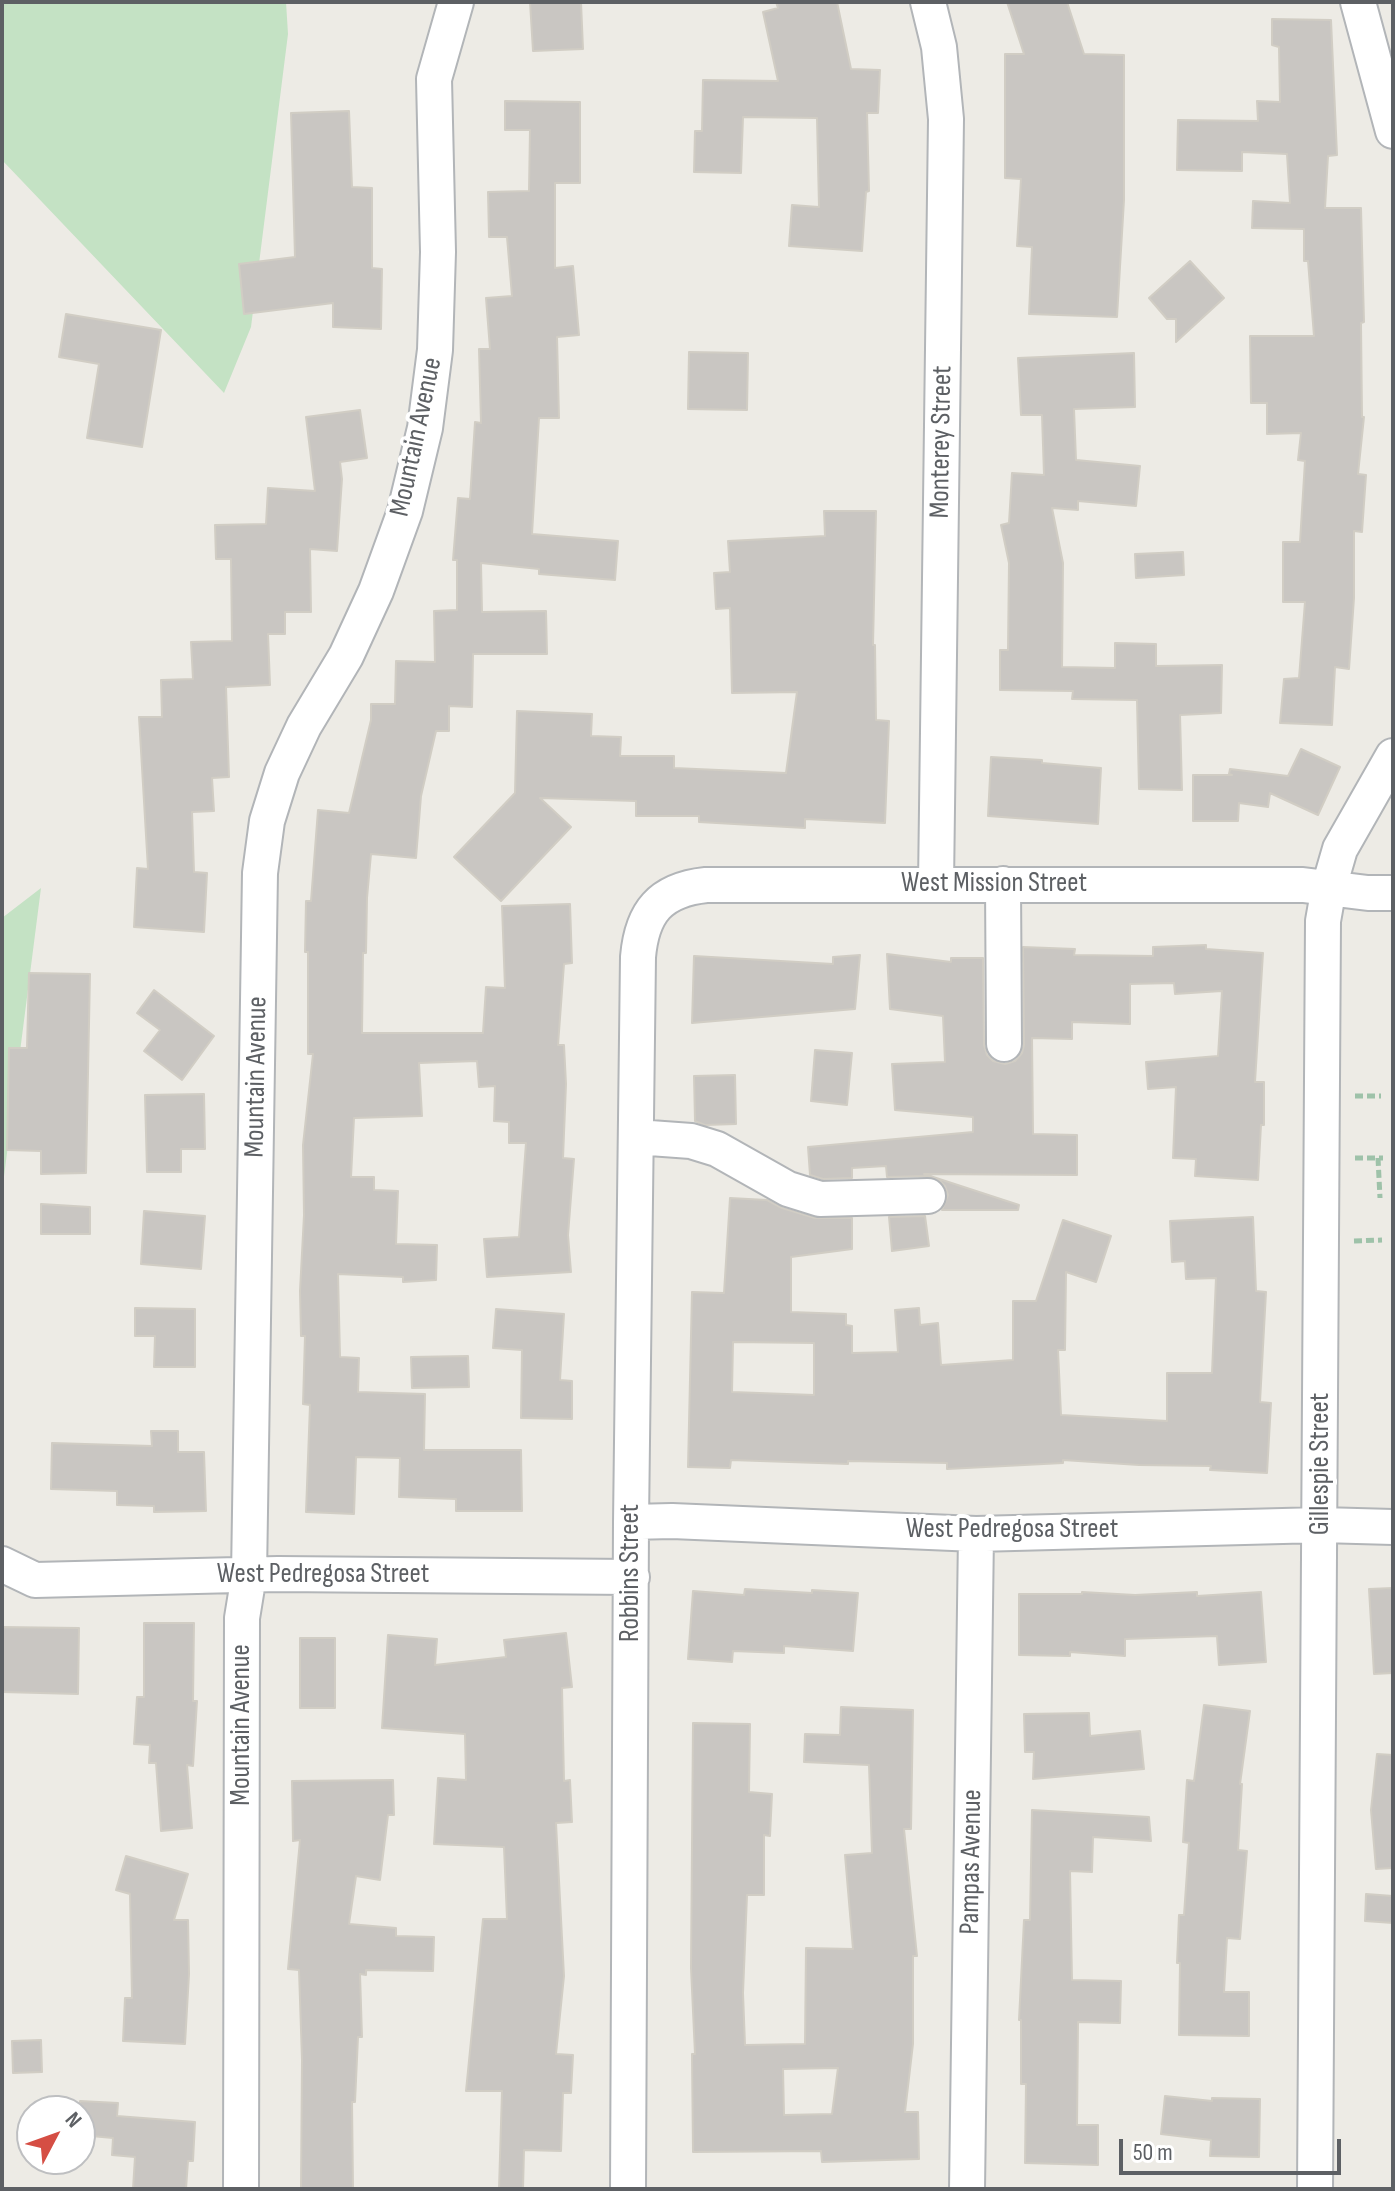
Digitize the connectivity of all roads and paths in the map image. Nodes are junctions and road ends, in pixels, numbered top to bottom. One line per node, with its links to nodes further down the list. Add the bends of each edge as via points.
1 (456, 2): 25 (street, Mountain Avenue, via 434,79 438,252 435,350 425,428 405,511 376,591 288,761 267,821 260,873)
2 (928, 2): 6 (street, Monterey Street, via 939,47 946,119)
3 (1358, 2): 4 (street)
4 (1393, 131)
5 (1393, 756): 8 (street, Gillespie Street, via 1340,849)
6 (936, 884): 7 (street, West Mission Street); 10 (street, West Mission Street, via 687,887 655,905 640,937)
7 (1003, 884): 8 (street, West Mission Street); 11 (street)
8 (1329, 887): 9 (street, West Mission Street); 21 (street, Gillespie Street, via 1323,935)
9 (1393, 893)
10 (638, 957): 14 (street, Robbins Street)
11 (1004, 1044)
12 (1355, 1096): 13 (path)
13 (1381, 1096)
14 (636, 1137): 16 (street, via 691,1141 717,1149 788,1189 820,1199); 20 (street, Robbins Street)
15 (1355, 1158): 17 (path, via 1381,1158)
16 (928, 1196)
17 (1380, 1198)
18 (1382, 1240): 19 (path)
19 (1354, 1241)
20 (631, 1522): 23 (street, West Pedregosa Street); 26 (street, Robbins Street)
21 (1321, 1525): 22 (street, West Pedregosa Street); 23 (street, West Pedregosa Street); 30 (street, Gillespie Street)
22 (1393, 1527)
23 (976, 1534): 29 (street, Pampas Avenue)
24 (7, 1574): 25 (street, West Pedregosa Street, via 35,1580)
25 (249, 1575): 26 (street, West Pedregosa Street); 27 (street, Mountain Avenue, via 242,1618)
26 (632, 1577): 28 (street, Robbins Street)
27 (241, 2189)
28 (628, 2189)
29 (967, 2189)
30 (1315, 2189)

